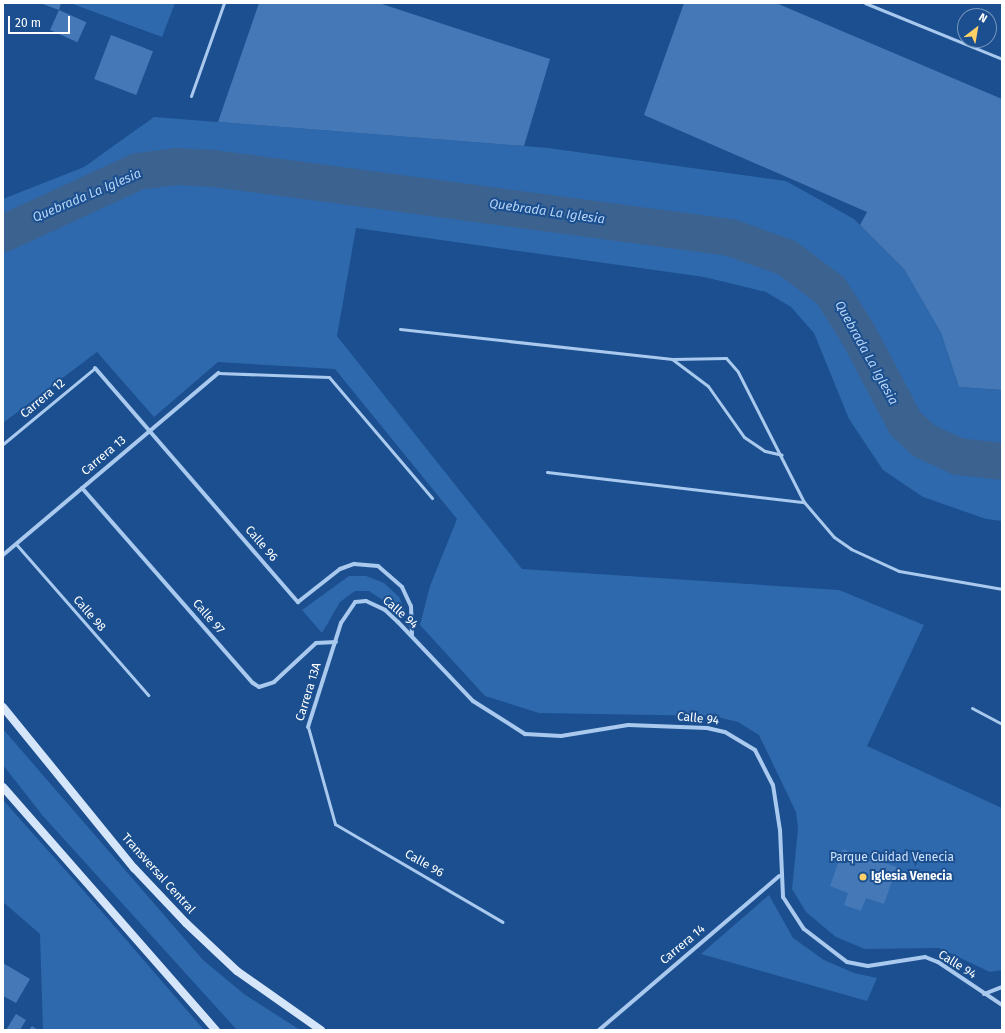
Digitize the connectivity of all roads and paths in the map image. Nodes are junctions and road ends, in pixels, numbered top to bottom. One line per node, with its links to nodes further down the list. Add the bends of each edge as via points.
1 (224, 3): 4 (lane)
2 (865, 3): 3 (lane)
3 (1002, 59)
4 (191, 96)
5 (400, 329): 6 (lane)
6 (672, 359): 11 (lane, via 708,386 744,437 765,451); 11 (lane, via 726,358 738,372)
7 (95, 368): 9 (street, Calle 96); 10 (lane, Carrera 12)
8 (218, 373): 9 (street, Carrera 13); 14 (lane, via 329,377)
9 (149, 431): 13 (street, Carrera 13); 20 (street, Calle 96, via 298,602 340,569 354,564 378,566 402,587 412,606)
10 (3, 444)
11 (782, 455): 15 (lane)
12 (547, 472): 15 (lane)
13 (82, 488): 16 (street, Carrera 13); 21 (street, Calle 97, via 252,683 259,687 271,684 316,643)
14 (432, 498)
15 (804, 502): 18 (lane, via 834,537 871,560 919,576)
16 (16, 544): 17 (street, Carrera 13); 22 (lane, Calle 98)
17 (3, 556)
18 (1002, 589)
19 (366, 601): 20 (street, Calle 94, via 385,610); 21 (street, Carrera 13A, via 356,602 348,609)
20 (412, 635): 29 (street, Calle 94, via 473,701 502,723 525,734 561,736 628,725 707,728 741,739 755,750 773,785 780,830)
21 (336, 642): 26 (street, Carrera 13A)
22 (148, 695)
23 (3, 707): 35 (main road, Transversal Central, via 134,868 186,923 237,971)
24 (972, 708): 25 (lane)
25 (1002, 724)
26 (308, 727): 28 (lane, Carrera 13A)
27 (3, 787): 34 (main road)
28 (335, 824): 30 (lane, Calle 96)
29 (779, 876): 32 (street, Calle 94, via 783,897 791,913 804,929 847,962 868,966 925,957); 36 (street, Carrera 14)
30 (502, 922)
31 (1002, 987): 32 (street)
32 (984, 994): 33 (street, Calle 94)
33 (1002, 1005)
34 (216, 1030)
35 (321, 1030)
36 (599, 1030)

